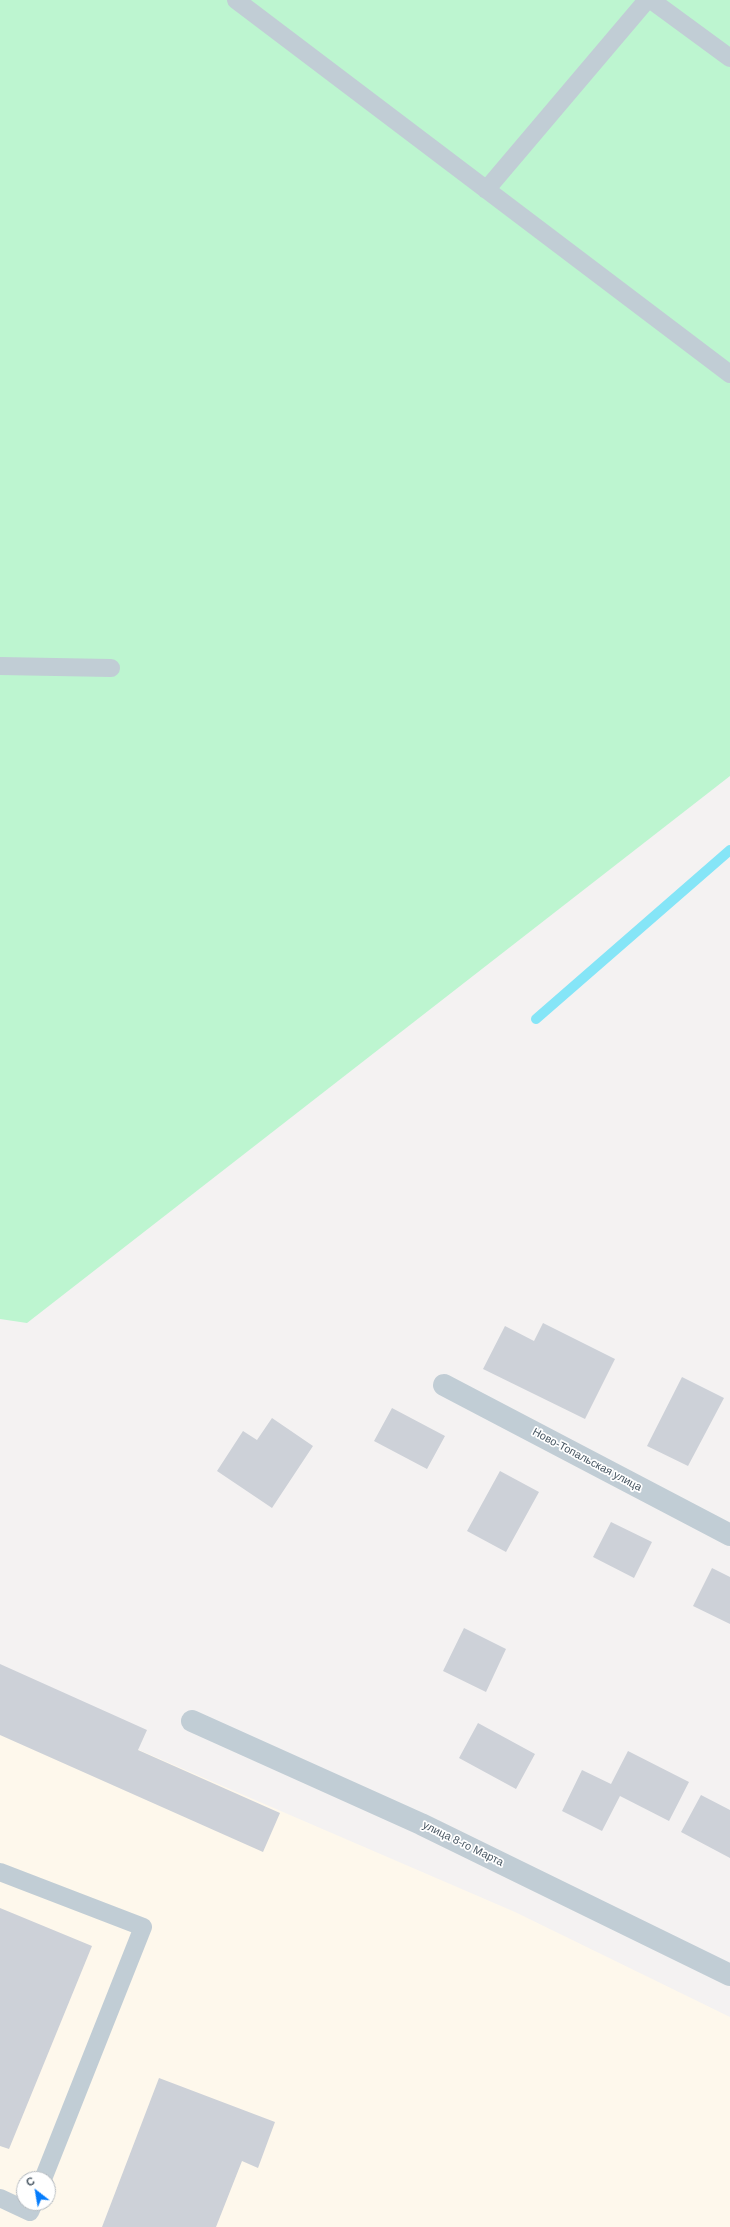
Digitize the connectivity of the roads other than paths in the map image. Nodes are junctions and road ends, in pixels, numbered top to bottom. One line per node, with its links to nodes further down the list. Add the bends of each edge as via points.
1 (236, 0): 5 (lane)
2 (647, 0): 5 (lane)
3 (651, 0): 4 (lane)
4 (730, 58)
5 (486, 190): 6 (lane)
6 (730, 374)
7 (0, 666): 8 (lane)
8 (111, 668)
9 (444, 1385): 10 (street, Ново-Топальская улица)
10 (730, 1535)
11 (192, 1721): 13 (street, улица 8-го Марта, via 421,1824)
12 (0, 1872): 14 (lane, via 143,1927)
13 (730, 1975)
14 (46, 2171)
15 (0, 2198): 16 (lane)
16 (16, 2205)

